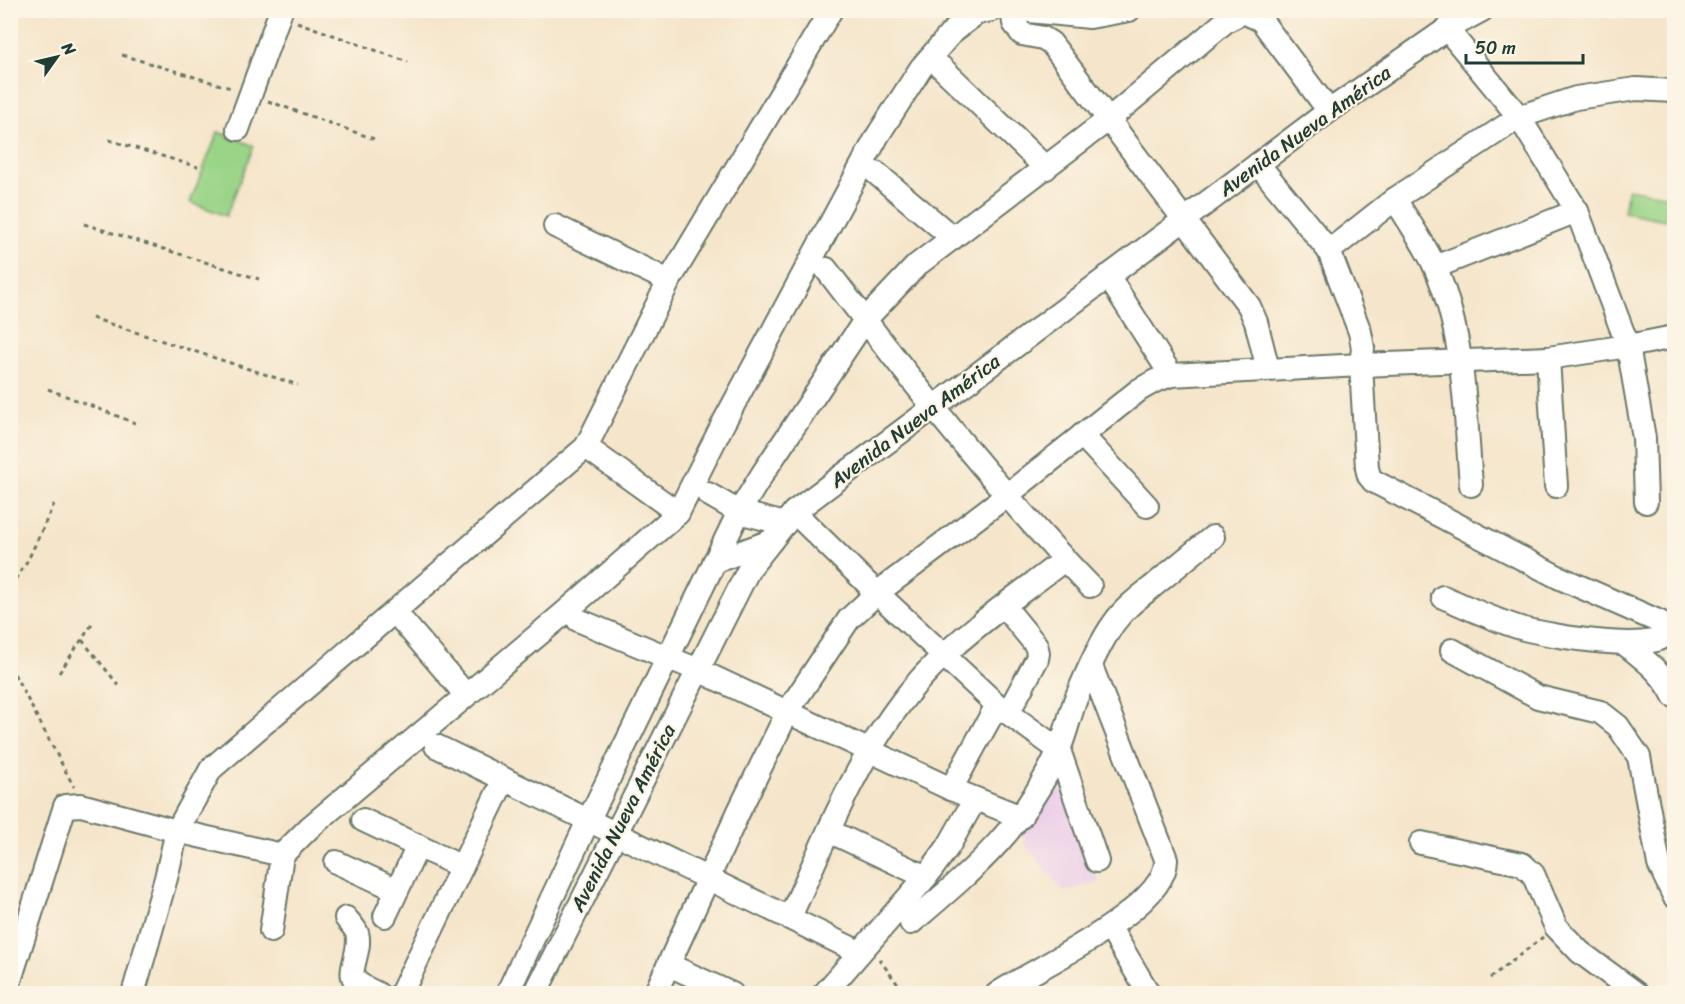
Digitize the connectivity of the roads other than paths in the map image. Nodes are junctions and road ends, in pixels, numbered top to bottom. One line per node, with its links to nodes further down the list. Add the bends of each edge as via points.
1 (831, 10): 28 (street)
2 (1012, 10): 14 (street, via 1017,30 1051,43)
3 (1019, 10): 4 (street, via 1090,16)
4 (1129, 10)
5 (1482, 10): 9 (street, Avenida Nueva América)
6 (985, 12): 47 (street, via 953,31 921,68 878,135)
7 (280, 13): 15 (street)
8 (1270, 15): 12 (street); 14 (street, via 1243,12 1226,21)
9 (1448, 29): 12 (street, Avenida Nueva América); 13 (street)
10 (941, 67): 17 (street)
11 (1674, 91): 13 (street, via 1636,89 1576,98)
12 (1329, 111): 16 (street, Avenida Nueva América)
13 (1519, 117): 19 (street); 20 (street)
14 (1109, 119): 17 (street); 21 (street)
15 (238, 129)
16 (1258, 164): 21 (street, Avenida Nueva América); 24 (street)
17 (1046, 168): 23 (street)
18 (876, 173): 23 (street)
19 (1395, 199): 24 (street); 25 (street)
20 (1577, 211): 25 (street); 31 (street)
21 (1184, 219): 27 (street, Avenida Nueva América); 35 (street, via 1249,306)
22 (555, 226): 28 (street)
23 (953, 238): 29 (street, via 917,265)
24 (1329, 251): 34 (street, via 1360,332)
25 (1435, 267): 33 (street)
26 (826, 268): 29 (street)
27 (1108, 276): 36 (street); 37 (street, Avenida Nueva América)
28 (669, 281): 39 (street)
29 (865, 321): 37 (street); 46 (street)
30 (1674, 337): 31 (street)
31 (1628, 346): 32 (street); 44 (street, via 1644,438)
32 (1548, 358): 33 (street); 41 (street)
33 (1461, 361): 34 (street); 40 (street)
34 (1361, 365): 35 (street); 58 (street, via 1367,468 1373,481 1666,628 1663,639)
35 (1268, 369): 36 (street)
36 (1171, 375): 38 (street, via 1139,390)
37 (933, 407): 43 (street); 48 (street, Avenida Nueva América)
38 (1082, 435): 43 (street); 45 (street)
39 (586, 447): 47 (street); 56 (street)
40 (1471, 485)
41 (1556, 486)
42 (708, 494): 46 (street)
43 (1006, 496): 50 (street); 53 (street)
44 (1646, 502)
45 (1147, 507)
46 (739, 512): 48 (street); 51 (street)
47 (678, 513): 64 (street)
48 (783, 526): 51 (street); 53 (street); 63 (street, Avenida Nueva América, via 749,569)
49 (1213, 537): 62 (street, via 1128,607 1107,633)
50 (1064, 560): 52 (street); 55 (street)
51 (714, 562): 61 (street)
52 (1090, 586)
53 (877, 593): 60 (street); 67 (street, via 841,630)
54 (1443, 597): 58 (street, via 1524,628)
55 (1004, 606): 60 (street); 66 (street, via 1038,652)
56 (395, 612): 64 (street); 77 (street, via 211,769)
57 (578, 620): 61 (street)
58 (1624, 644): 65 (street, via 1653,666)
59 (1452, 650): 90 (street, via 1538,697 1600,712 1618,726 1639,757 1659,864)
60 (943, 656): 66 (street); 69 (street, via 905,698)
61 (667, 657): 63 (street); 76 (street)
62 (1091, 666): 70 (street); 95 (street, via 1167,868 1154,889)
63 (698, 670): 67 (street); 79 (street, Avenida Nueva América)
64 (466, 695): 82 (street)
65 (1674, 696)
66 (1003, 709): 70 (street); 72 (street)
67 (788, 711): 69 (street); 88 (street)
68 (436, 746): 71 (street)
69 (869, 750): 72 (street); 78 (street)
70 (1059, 750): 74 (street); 83 (street)
71 (504, 779): 76 (street); 85 (street)
72 (951, 789): 73 (street)
73 (975, 799): 74 (street); 87 (street)
74 (1021, 817): 94 (street, via 1000,843)
75 (363, 820): 81 (street)
76 (588, 821): 79 (street); 103 (street)
77 (177, 831): 82 (street); 99 (street, via 81,805 65,807); 100 (street)
78 (829, 831): 87 (street); 92 (street)
79 (615, 835): 88 (street); 104 (street, Avenida Nueva América)
80 (1421, 843): 110 (street, via 1522,864 1533,874 1556,927 1580,952)
81 (418, 846): 85 (street); 89 (street)
82 (282, 855): 96 (street)
83 (1097, 861)
84 (336, 862): 89 (street)
85 (462, 867): 102 (street)
86 (1674, 871): 90 (street)
87 (926, 877): 97 (street)
88 (708, 878): 92 (street); 98 (street)
89 (397, 890): 91 (street)
90 (1674, 895)
91 (385, 916)
92 (790, 917): 97 (street)
93 (346, 918): 101 (street, via 357,931 360,946 353,977)
94 (911, 923)
95 (1110, 928): 108 (street); 109 (street)
96 (271, 931)
97 (863, 948): 107 (street)
98 (669, 965): 105 (street); 106 (street)
99 (10, 980)
100 (133, 993)
101 (378, 993)
102 (401, 993)
103 (507, 993)
104 (535, 993)
105 (655, 993)
106 (732, 993)
107 (824, 993)
108 (997, 993)
109 (1149, 993)
110 (1637, 993)

